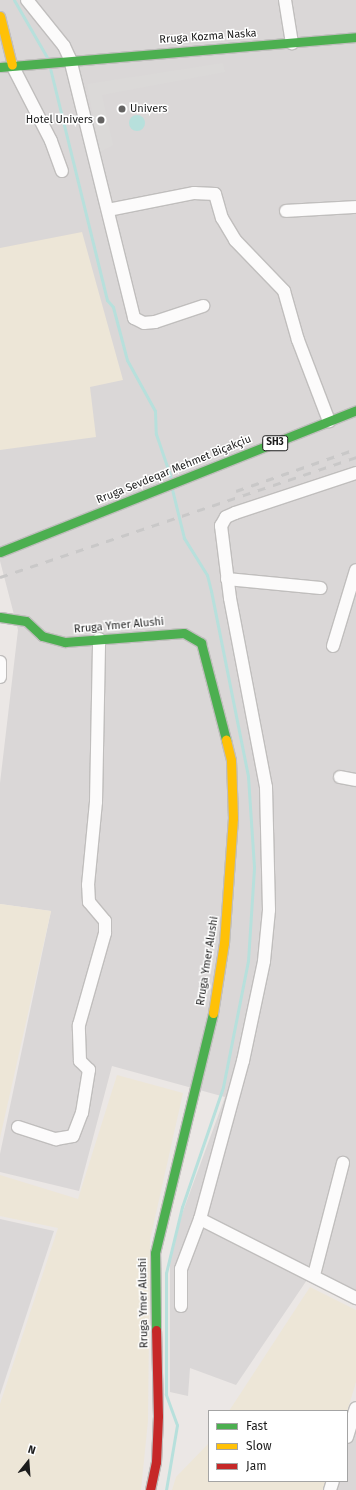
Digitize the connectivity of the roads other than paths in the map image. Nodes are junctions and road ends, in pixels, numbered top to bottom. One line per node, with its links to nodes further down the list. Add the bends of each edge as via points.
1 (27, 0): 6 (street, via 64,46)
2 (285, 0): 5 (street)
3 (0, 16): 7 (street)
4 (356, 37): 5 (street, Rruga Kozma Naska)
5 (292, 43): 6 (street, Rruga Kozma Naska)
6 (66, 59): 7 (street, Rruga Kozma Naska); 10 (street)
7 (6, 66): 8 (street, via 52,141)
8 (62, 171)
9 (356, 207): 11 (street)
10 (108, 210): 12 (street, via 134,318 144,324); 14 (street, via 194,193 215,194 222,218 235,240 284,291 298,340)
11 (286, 211)
12 (203, 306)
13 (356, 410): 14 (street, Rruga Sevdeqar Mehmet Biçakçiu / SH3)
14 (329, 422): 16 (street, Rruga Sevdeqar Mehmet Biçakçiu / SH3)
15 (356, 473): 18 (street, via 226,517 221,534)
16 (0, 552)
17 (356, 570): 22 (street)
18 (226, 579): 19 (street); 29 (street, via 266,787 270,878 264,961 251,1026)
19 (321, 588)
20 (0, 617): 21 (street, Rruga Ymer Alushi, via 26,621 42,636 65,642)
21 (99, 639): 27 (street, via 96,802 88,885 90,902 105,921 105,933 79,1025 80,1061 89,1070 82,1113 73,1136 56,1139); 35 (street, Rruga Ymer Alushi, via 184,633 201,643 231,760 233,818 224,943 210,1033 155,1253 158,1416 156,1462)
22 (333, 646)
23 (0, 662): 24 (street)
24 (0, 678)
25 (340, 777): 26 (street)
26 (356, 780)
27 (18, 1127)
28 (343, 1164): 30 (street)
29 (200, 1219): 30 (street); 32 (street, via 181,1269)
30 (314, 1275): 31 (street)
31 (356, 1298)
32 (181, 1306)
33 (356, 1408): 34 (street)
34 (348, 1434)
35 (150, 1490)

